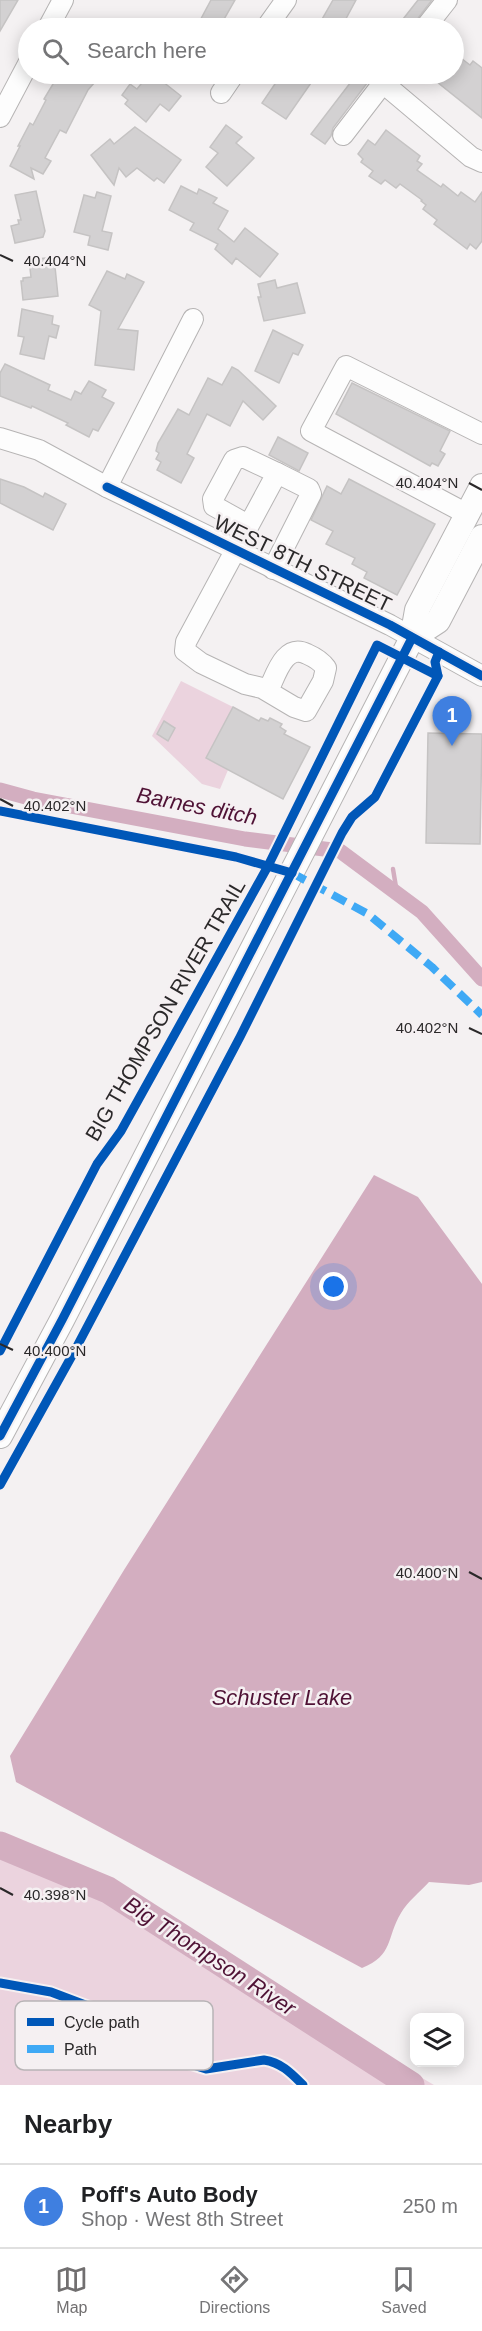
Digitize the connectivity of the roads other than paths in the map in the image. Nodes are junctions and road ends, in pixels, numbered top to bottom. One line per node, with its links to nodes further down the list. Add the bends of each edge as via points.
1 (63, 0): 4 (street)
2 (286, 0): 5 (street)
3 (447, 0): 6 (street)
4 (53, 18)
5 (273, 18)
6 (433, 18)
7 (18, 82): 12 (street)
8 (227, 84): 11 (street)
9 (382, 84): 13 (street)
10 (393, 84): 14 (street, via 471,157)
11 (221, 93)
12 (0, 115)
13 (343, 135)
14 (482, 162)
15 (193, 320): 20 (street)
16 (482, 434): 21 (street, via 345,366 311,431)
17 (0, 438): 20 (street, WEST 8TH STREET, via 39,450)
18 (277, 473): 22 (street); 22 (street, via 243,457 234,460 213,499 214,506); 25 (street, via 309,489 311,494)
19 (482, 486): 21 (main road)
20 (107, 487): 24 (street, WEST 8TH STREET)
21 (467, 514): 26 (main road, via 417,610)
22 (248, 525): 24 (street)
23 (482, 537): 26 (main road, via 438,621)
24 (234, 550): 25 (street, WEST 8TH STREET); 28 (street, via 186,642 185,651 201,663)
25 (273, 569): 26 (street, WEST 8TH STREET)
26 (412, 638): 27 (street, WEST 8TH STREET); 29 (main road)
27 (482, 676)
28 (268, 691)
29 (0, 1436)

